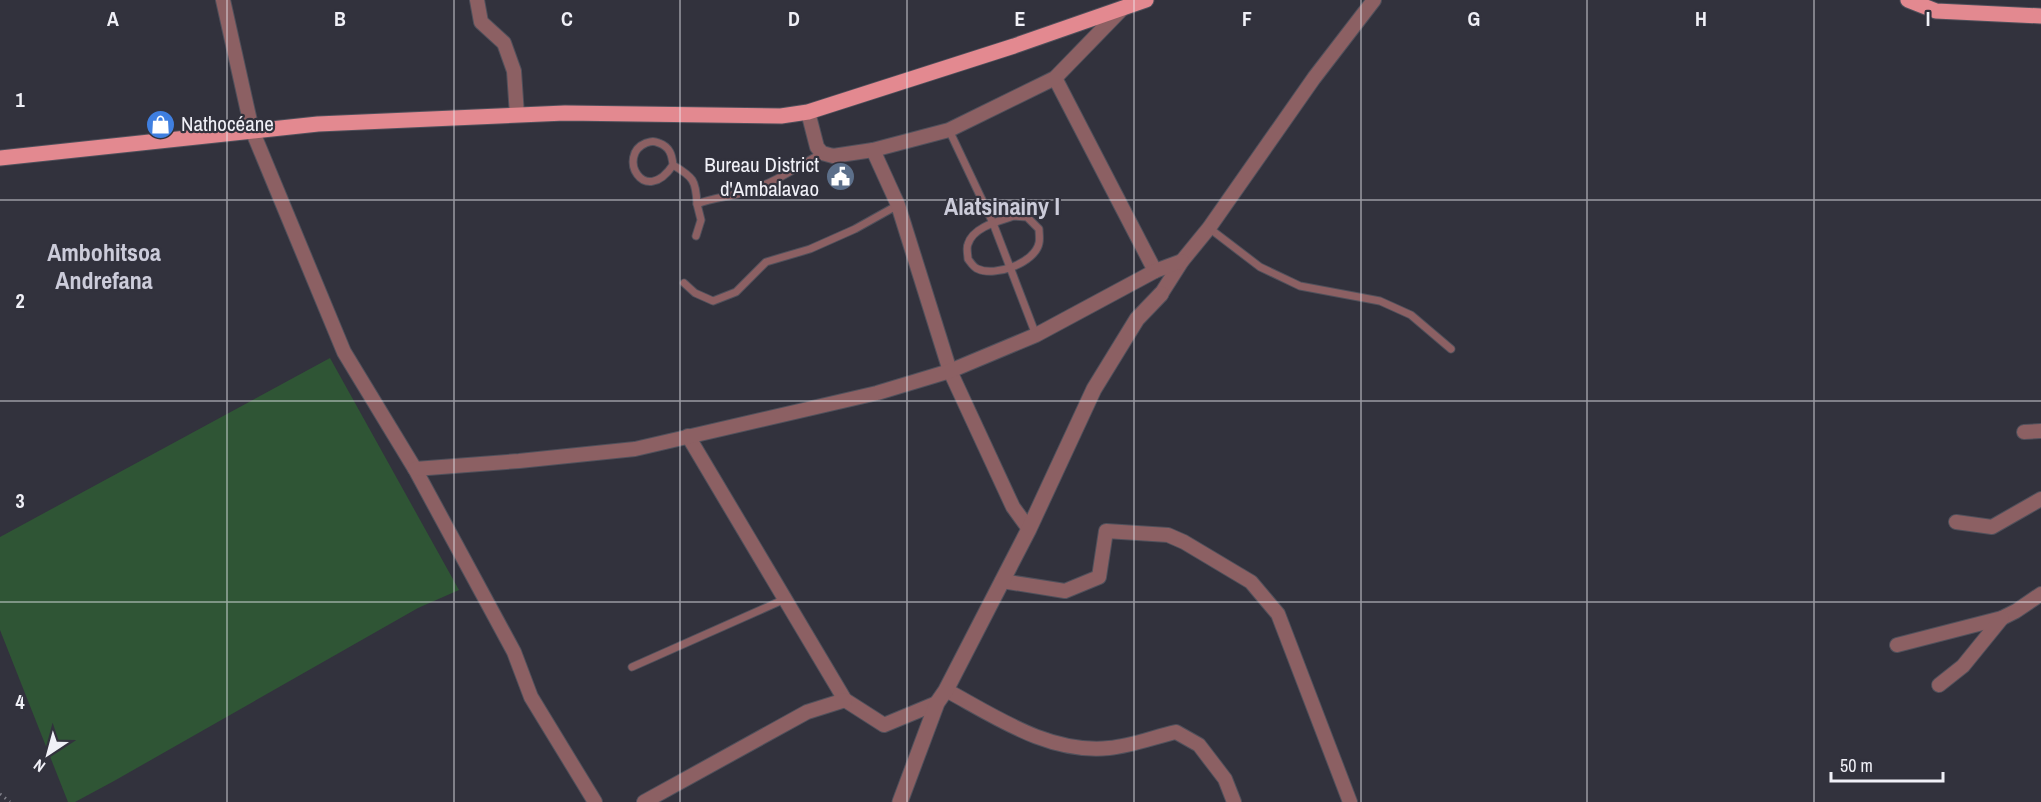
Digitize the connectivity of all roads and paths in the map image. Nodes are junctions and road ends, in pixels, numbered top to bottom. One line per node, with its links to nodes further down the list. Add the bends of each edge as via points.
1 (223, 0): 11 (street)
2 (477, 0): 10 (street, via 481,22 504,43 514,71)
3 (1146, 0): 6 (main road)
4 (1374, 0): 20 (street)
5 (1908, 0): 7 (main road, via 1936,11)
6 (1123, 9): 8 (street); 9 (main road)
7 (2041, 16)
8 (1055, 78): 12 (street); 24 (street)
9 (808, 112): 10 (main road, via 782,116); 14 (street)
10 (517, 115): 11 (main road)
11 (252, 130): 15 (main road); 33 (street, via 344,352)
12 (950, 130): 13 (street); 19 (lane)
13 (873, 150): 14 (street, via 833,156); 18 (street)
14 (822, 153): 17 (lane, via 778,180)
15 (0, 158)
16 (673, 165): 16 (lane, via 657,182 645,181 632,164 635,152 654,141 665,145); 17 (lane, via 693,178)
17 (697, 204): 21 (lane, via 701,220)
18 (898, 205): 25 (lane, via 810,249 766,262 735,292 713,301 695,294); 29 (street)
19 (993, 223): 23 (lane); 23 (lane, via 975,234 967,245 968,260 977,269 990,272); 23 (lane, via 1014,216 1028,217 1039,229 1040,244)
20 (1209, 228): 22 (street); 28 (lane, via 1260,267 1300,286 1380,301 1411,315)
21 (696, 236)
22 (1182, 261): 24 (street); 26 (street)
23 (1012, 268): 27 (lane)
24 (1155, 271): 27 (street)
25 (684, 283)
26 (1161, 294): 36 (street, via 1137,319 1094,388)
27 (1036, 334): 29 (street)
28 (1451, 349)
29 (950, 371): 32 (street, via 878,393); 36 (street, via 1013,507)
30 (2041, 431): 31 (street)
31 (2024, 432)
32 (688, 436): 33 (street, via 635,448); 39 (street)
33 (415, 469): 48 (street, via 514,652 531,697)
34 (2041, 499): 35 (street, via 1992,527)
35 (1956, 522)
36 (1029, 529): 37 (street)
37 (1002, 580): 44 (street); 52 (street, via 1065,591 1099,577 1106,531 1168,535 1251,582 1278,614)
38 (2041, 594): 40 (street)
39 (785, 599): 42 (lane); 45 (street)
40 (2002, 618): 41 (street); 43 (street, via 1963,666)
41 (1898, 645)
42 (632, 667)
43 (1939, 685)
44 (941, 696): 45 (street, via 884,725); 50 (street); 51 (street, via 1029,735 1067,746 1108,748 1176,732 1199,745 1225,779)
45 (844, 700): 49 (street, via 807,712)
46 (0, 794): 47 (path)
47 (10, 802)
48 (595, 802)
49 (644, 802)
50 (900, 802)
51 (1234, 802)
52 (1350, 802)

